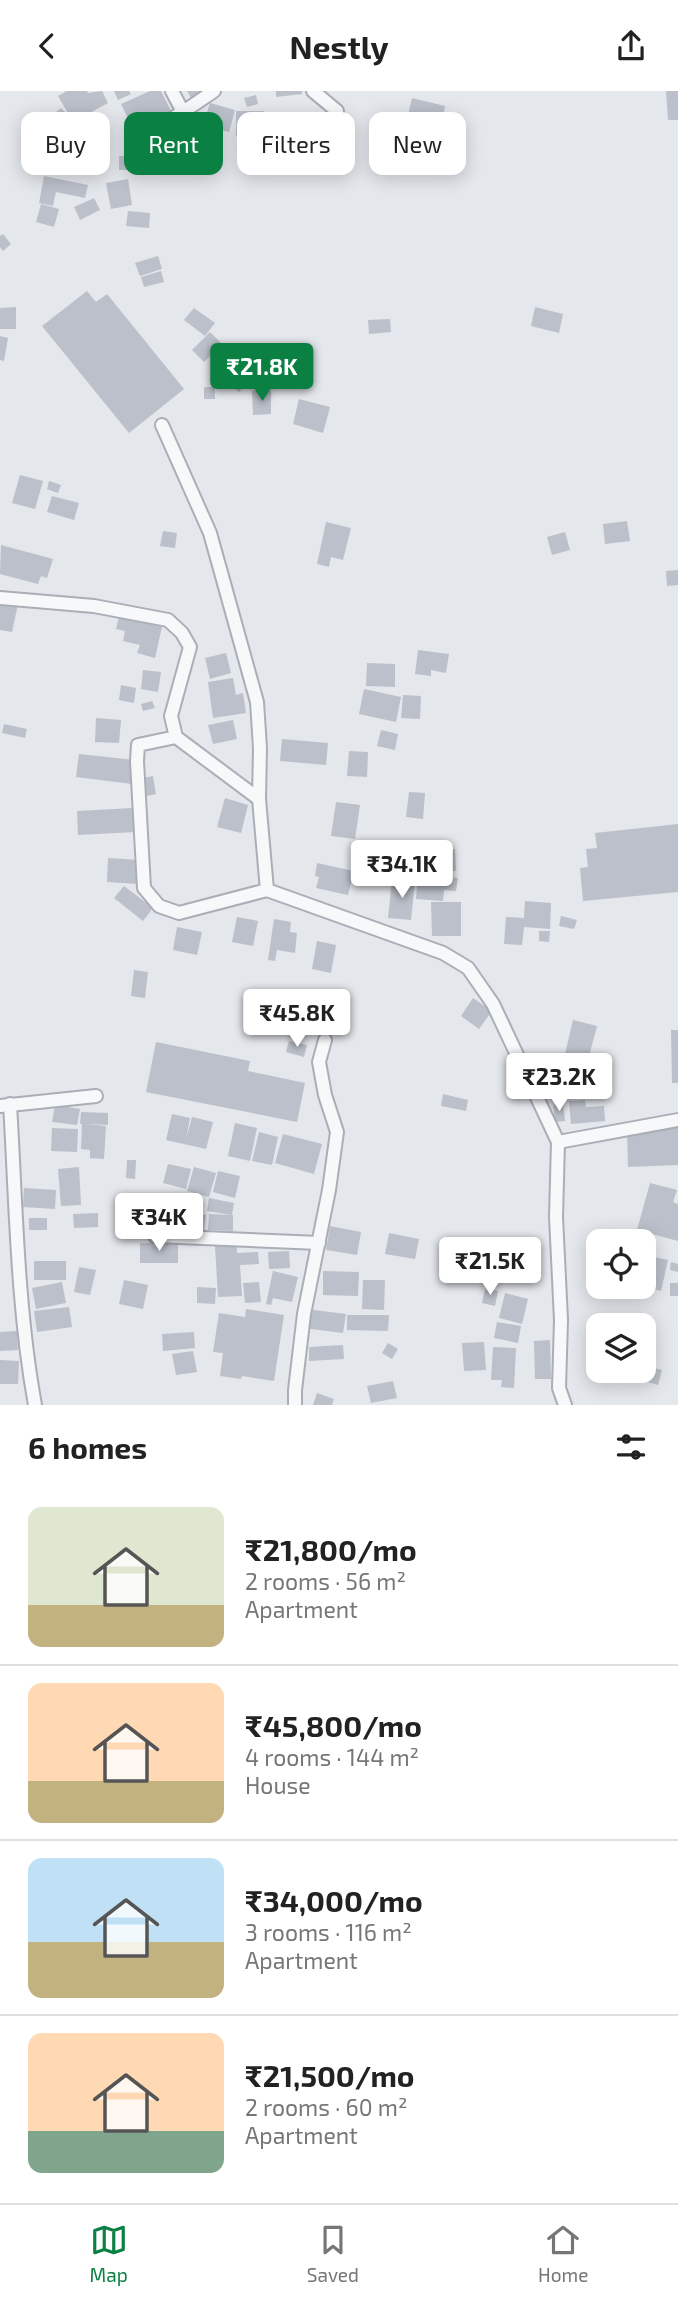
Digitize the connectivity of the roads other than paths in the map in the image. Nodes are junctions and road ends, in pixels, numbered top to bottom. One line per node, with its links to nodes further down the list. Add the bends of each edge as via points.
1 (172, 91): 5 (street)
2 (214, 91): 5 (street)
3 (313, 91): 4 (street)
4 (337, 111)
5 (183, 112)
6 (162, 425): 9 (street, via 210,533 257,702)
7 (0, 597): 8 (street, via 94,606 168,620 190,647 171,716)
8 (176, 737): 9 (street); 10 (street, via 138,745 144,888 159,907 178,913)
9 (259, 799): 10 (street)
10 (267, 890): 15 (street, via 443,953 468,968 492,1004)
11 (325, 1040): 17 (street, via 319,1062 337,1132)
12 (96, 1096): 13 (street)
13 (5, 1105): 18 (street)
14 (678, 1120): 15 (street)
15 (558, 1142): 20 (street, via 559,1388)
16 (155, 1236): 17 (street)
17 (319, 1243): 19 (street, via 304,1314)
18 (35, 1405)
19 (295, 1405)
20 (565, 1405)

